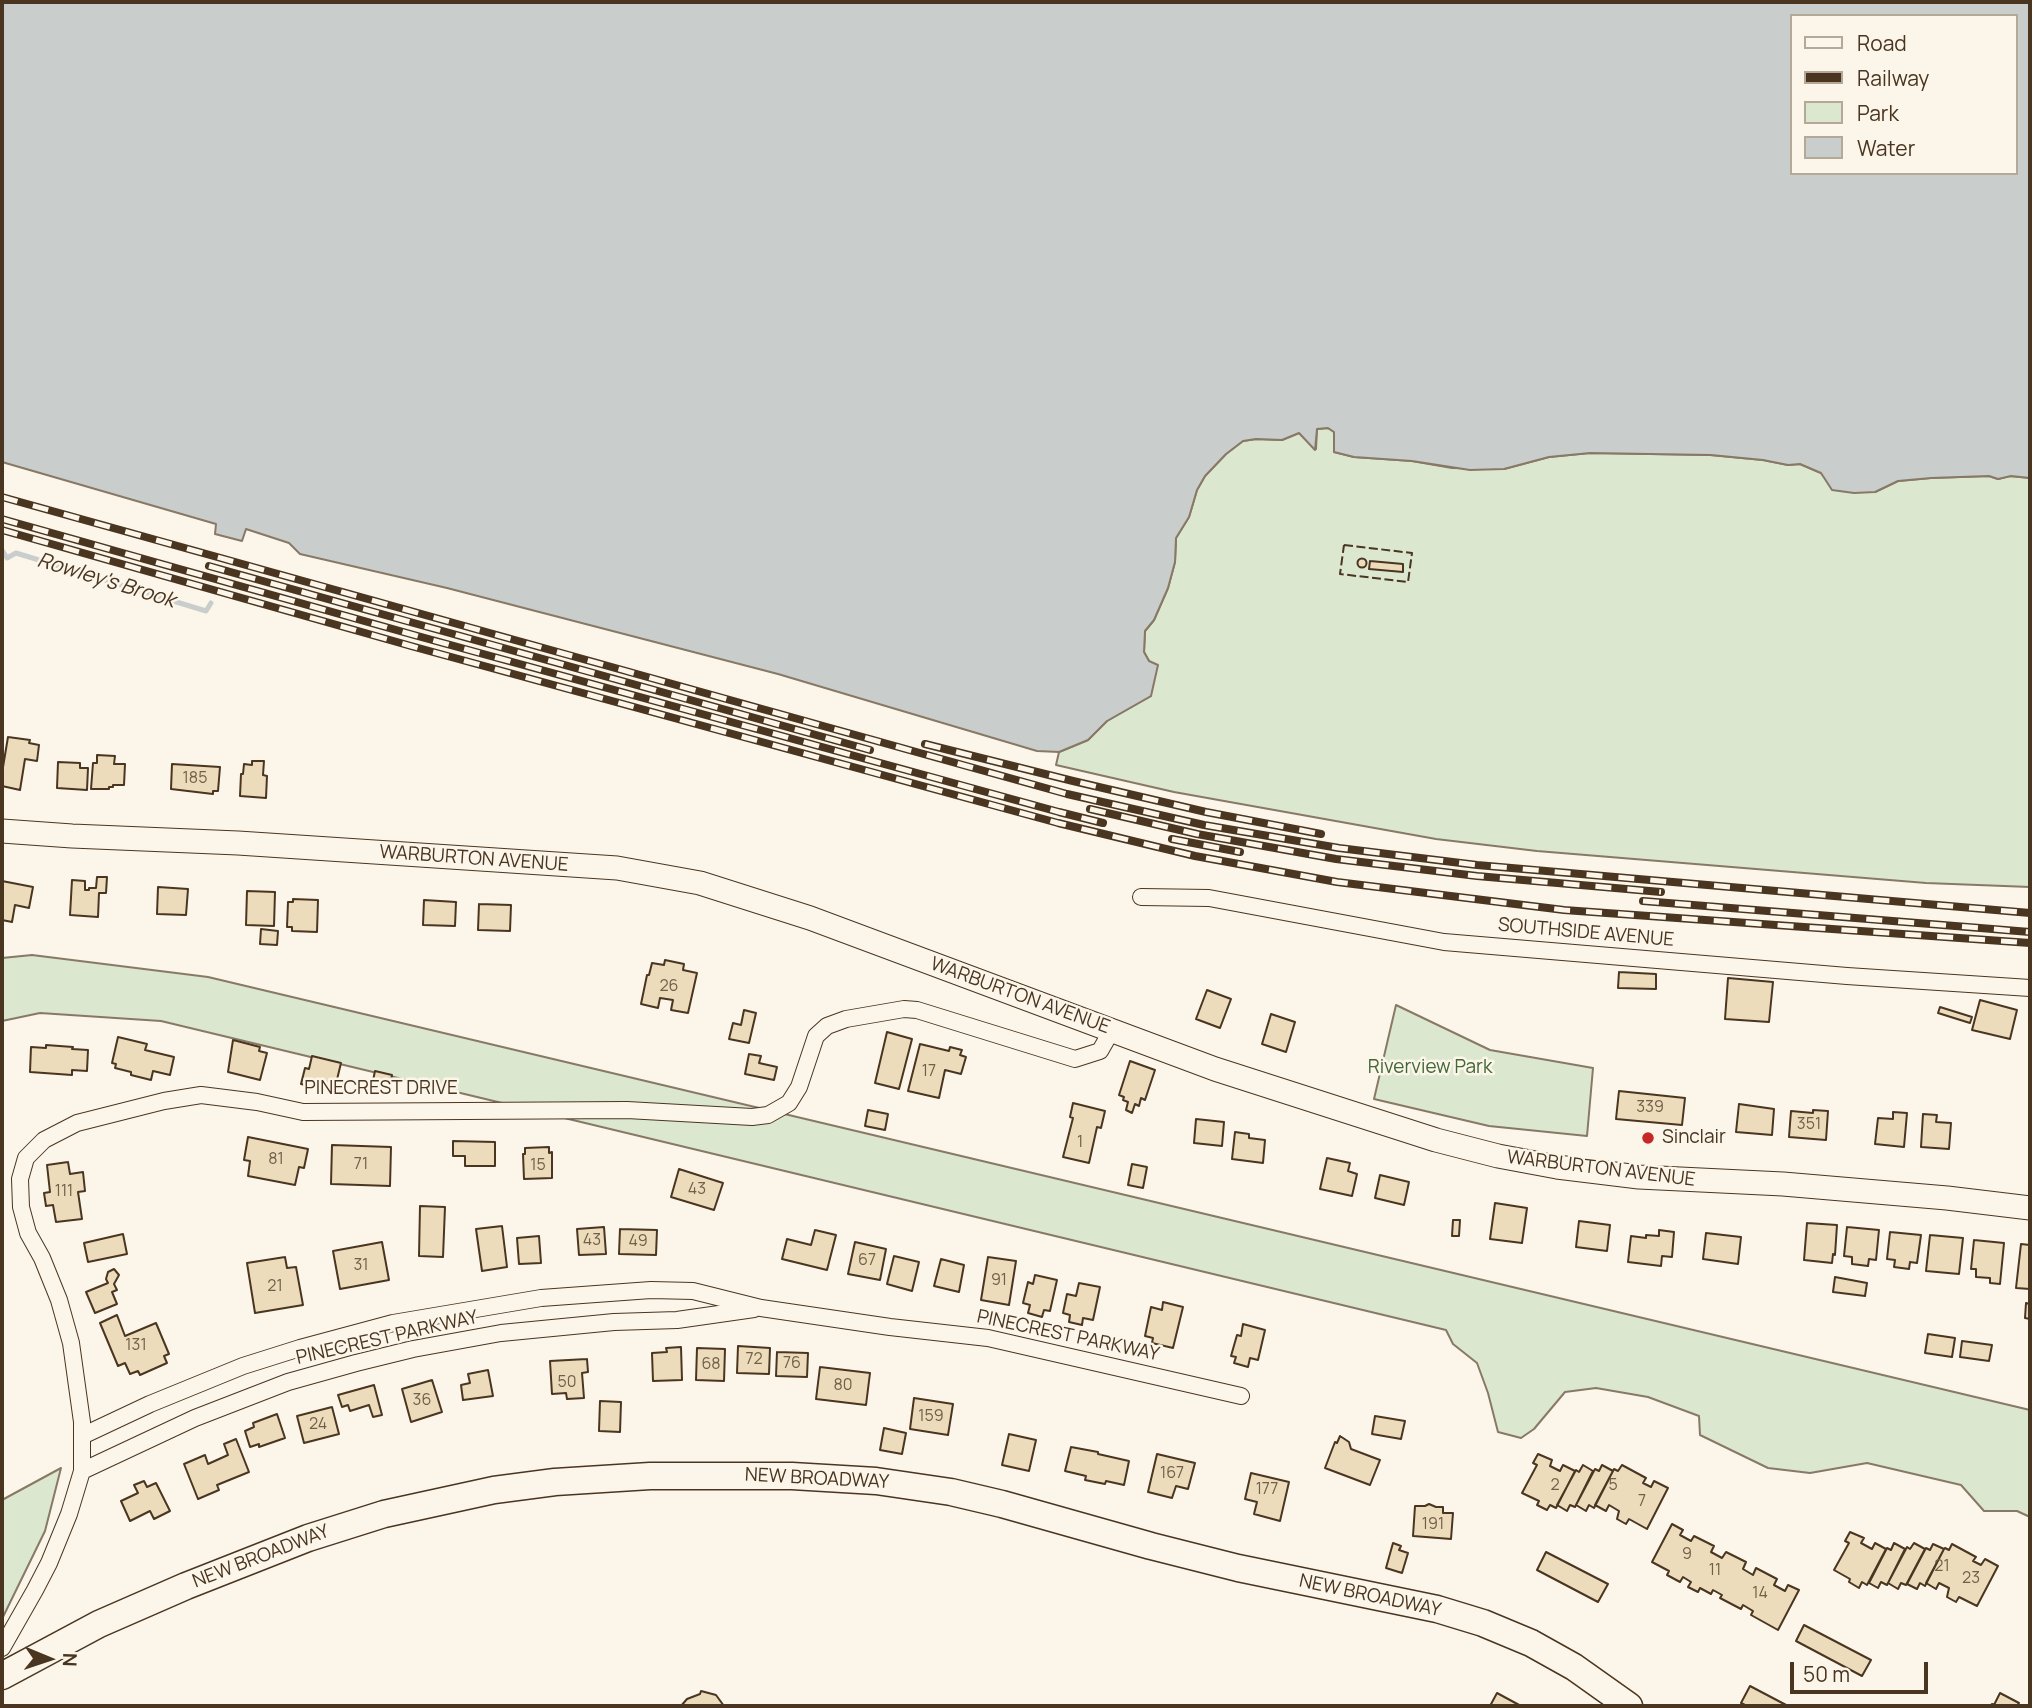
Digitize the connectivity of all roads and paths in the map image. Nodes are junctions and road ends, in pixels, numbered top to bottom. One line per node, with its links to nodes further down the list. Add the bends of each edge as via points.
1 (2, 831): 4 (street, WARBURTON AVENUE, via 604,867 700,883 810,918)
2 (1142, 897): 3 (street, SOUTHSIDE AVENUE, via 1209,898 1444,942)
3 (2030, 988)
4 (1112, 1030): 5 (street, WARBURTON AVENUE, via 1215,1069 1498,1156 1639,1177 1796,1185); 10 (street, PINECREST DRIVE, via 1100,1051 1075,1059 917,1010 846,1019 816,1036 789,1103 768,1115 752,1117 627,1110 303,1112 201,1095 77,1123 44,1140 26,1158 20,1179 28,1233 60,1300 71,1343)
5 (2030, 1208)
6 (761, 1308): 7 (street, PINECREST PARKWAY, via 693,1291 651,1290 541,1298); 8 (street, PINECREST PARKWAY, via 677,1320 501,1333); 9 (street, PINECREST PARKWAY, via 988,1338)
7 (407, 1321): 8 (street); 10 (street, PINECREST PARKWAY, via 243,1366)
8 (414, 1349): 11 (street, PINECREST PARKWAY, via 288,1382 195,1418)
9 (1241, 1396)
10 (82, 1436): 11 (street, PINECREST DRIVE)
11 (82, 1471): 12 (street, PINECREST DRIVE, via 49,1563)
12 (2, 1648)
13 (2, 1676): 14 (main road, NEW BROADWAY, via 99,1624 198,1581 395,1511 555,1482 650,1476 792,1476 876,1481 964,1495 1225,1565 1437,1609 1531,1643)
14 (1629, 1706)

